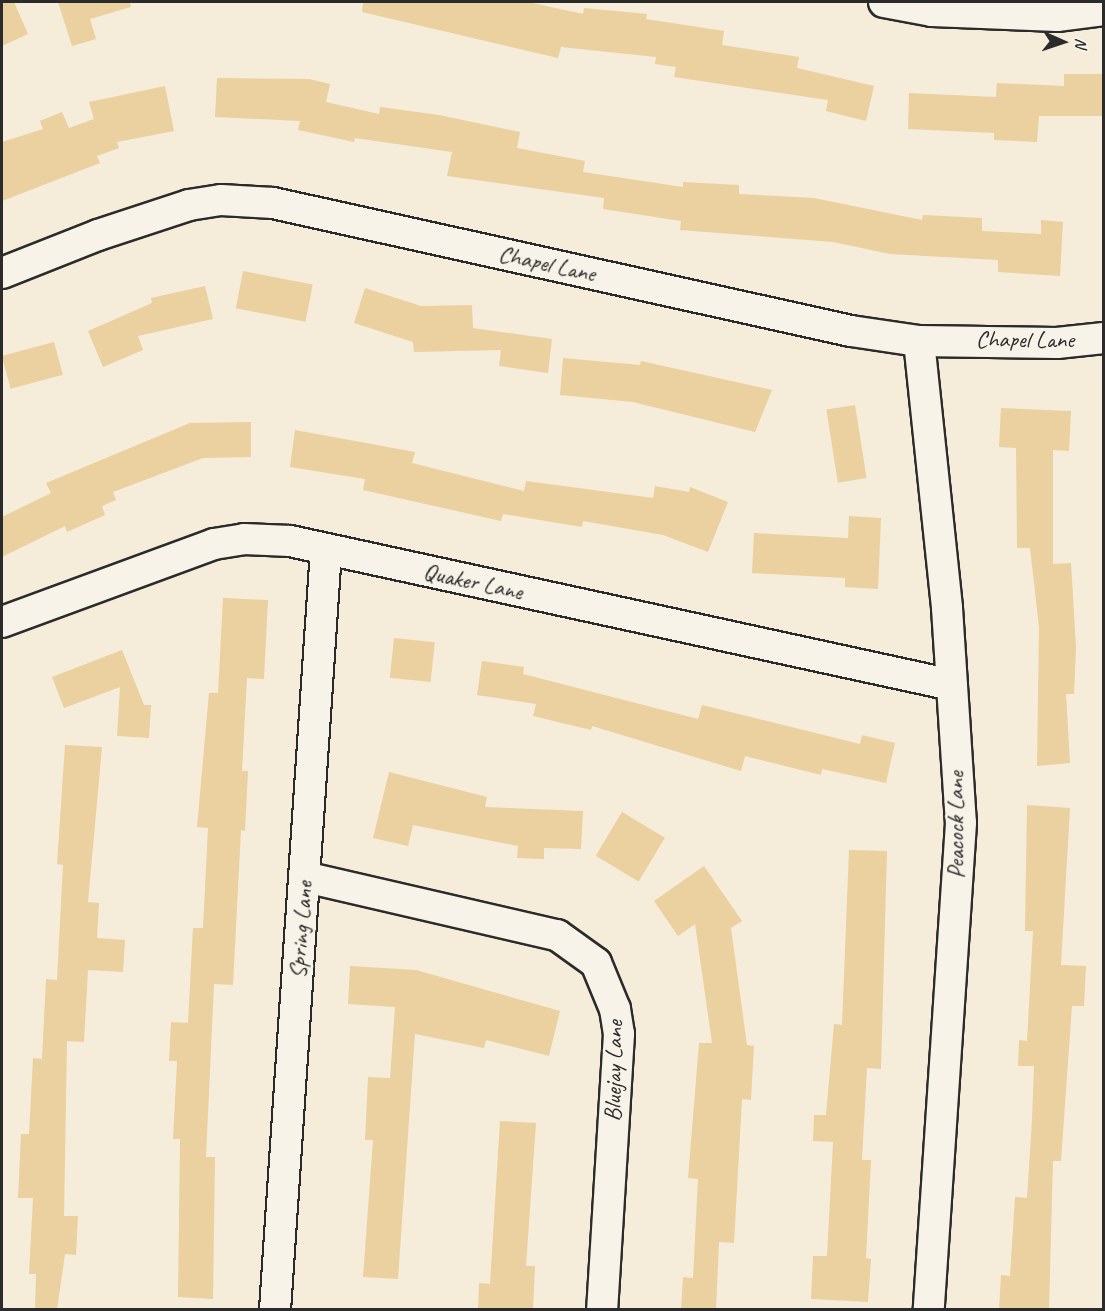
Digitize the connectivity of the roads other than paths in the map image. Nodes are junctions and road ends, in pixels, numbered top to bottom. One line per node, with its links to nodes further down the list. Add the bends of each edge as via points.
1 (884, 2): 2 (street, via 932,11 1057,16)
2 (1104, 10)
3 (2, 273): 5 (street, Chapel Lane, via 189,205 221,200 273,203 851,331)
4 (1104, 338): 5 (street, Chapel Lane, via 1057,343)
5 (919, 341): 8 (street, Peacock Lane)
6 (326, 550): 7 (street, Quaker Lane, via 290,541 244,539 214,544); 8 (street, Quaker Lane); 9 (street, Spring Lane)
7 (2, 622)
8 (952, 685): 12 (street, Peacock Lane, via 961,823)
9 (305, 876): 10 (street, Spring Lane); 11 (street, Bluejay Lane, via 557,935 596,963 615,1009 619,1034)
10 (275, 1310)
11 (602, 1310)
12 (928, 1310)

